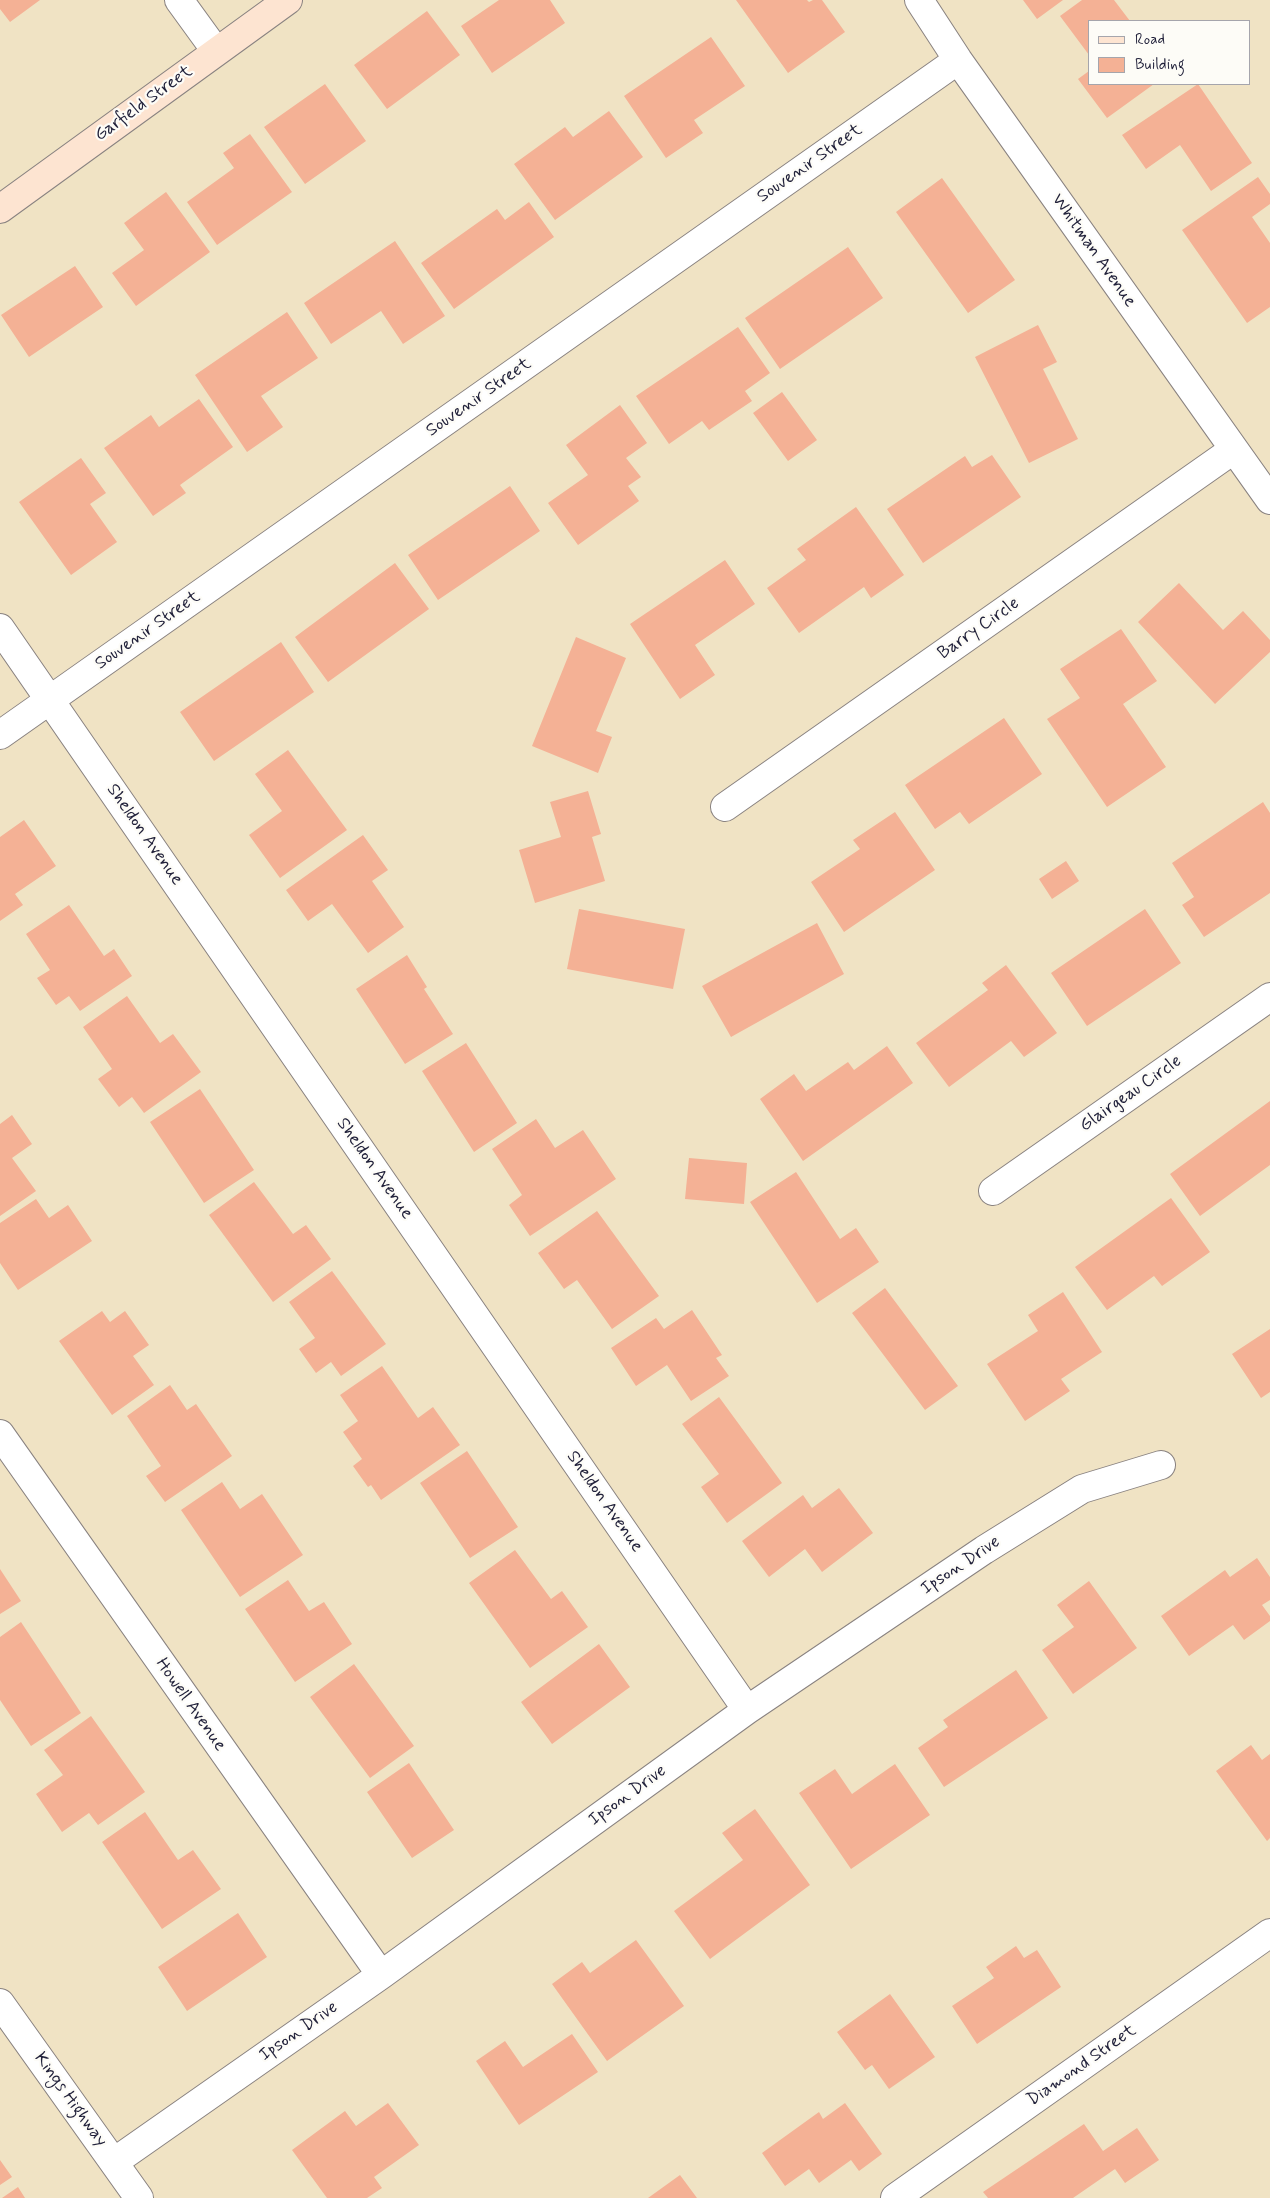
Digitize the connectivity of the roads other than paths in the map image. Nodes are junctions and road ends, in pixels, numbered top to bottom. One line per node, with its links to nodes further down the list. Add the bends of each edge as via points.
1 (179, 0): 4 (street)
2 (288, 0): 4 (main road, Garfield Street)
3 (919, 0): 5 (street, Whitman Avenue)
4 (216, 51): 6 (main road, Garfield Street)
5 (958, 60): 7 (street, Whitman Avenue); 10 (street, Souvenir Street)
6 (0, 209)
7 (1233, 450): 8 (street, Whitman Avenue); 12 (street, Barry Circle)
8 (1270, 500)
9 (0, 628): 10 (street, Sheldon Avenue)
10 (50, 700): 11 (street, Souvenir Street); 17 (street, Sheldon Avenue)
11 (0, 735)
12 (725, 807)
13 (1270, 997): 14 (street, Glairgeau Circle)
14 (993, 1191)
15 (0, 1434): 19 (street, Howell Avenue)
16 (1161, 1465): 17 (street, Ipson Drive, via 1082,1489 984,1550)
17 (747, 1710): 19 (street, Ipson Drive)
18 (1270, 1933): 23 (street, Diamond Street)
19 (380, 1975): 21 (street, Ipson Drive)
20 (0, 2003): 21 (street, Kings Highway)
21 (114, 2162): 22 (street, Kings Highway)
22 (139, 2198)
23 (894, 2198)

